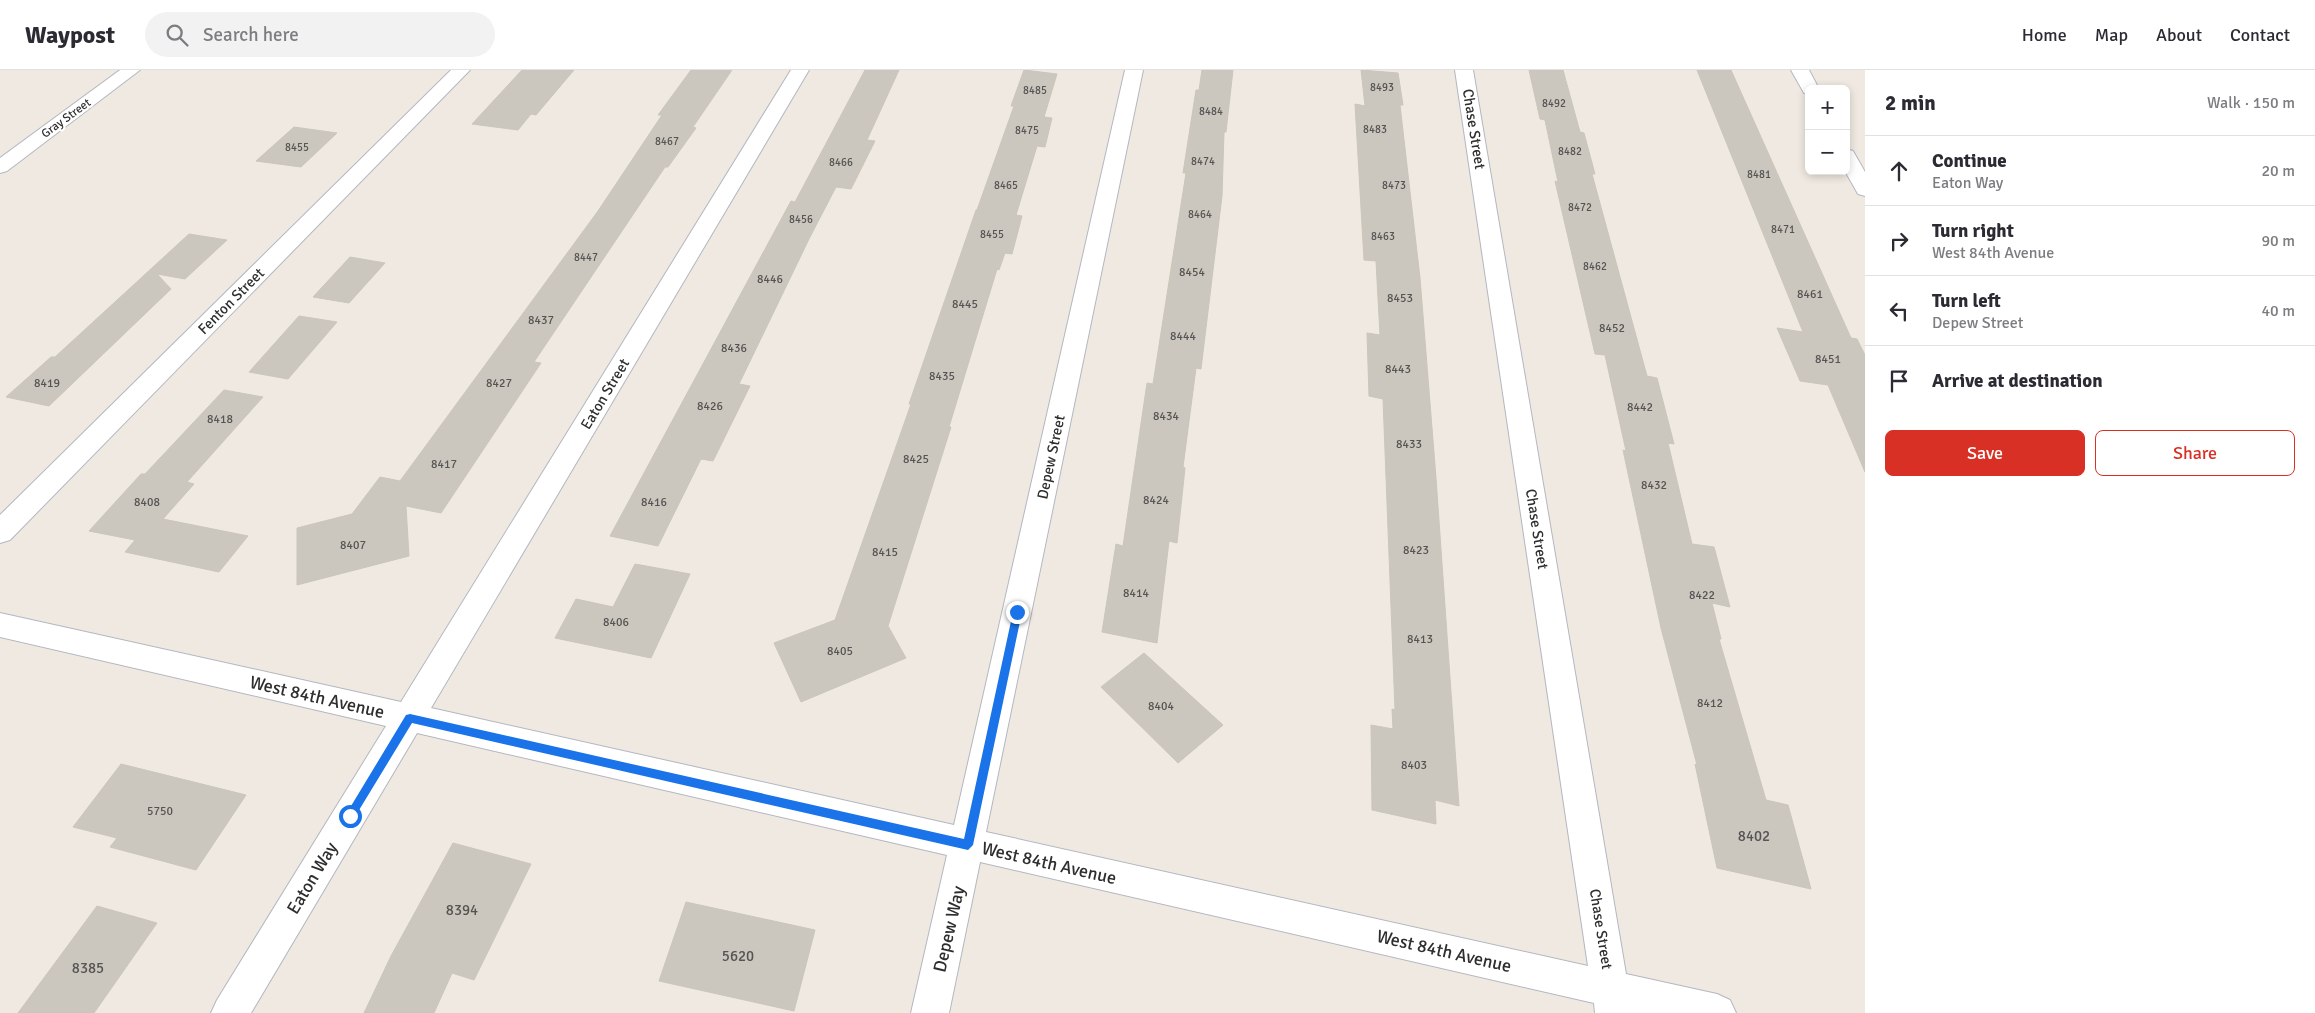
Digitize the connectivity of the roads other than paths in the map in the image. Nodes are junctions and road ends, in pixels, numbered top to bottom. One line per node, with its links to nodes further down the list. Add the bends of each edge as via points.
1 (131, 70): 9 (street, Gray Street)
2 (461, 70): 11 (street, Fenton Street)
3 (800, 70): 13 (street, Eaton Street)
4 (1134, 70): 14 (street, Depew Street)
5 (1464, 70): 15 (street, Chase Street)
6 (1800, 70): 7 (street)
7 (1808, 85)
8 (1850, 162): 10 (street)
9 (0, 166)
10 (1865, 190)
11 (0, 532)
12 (0, 626): 13 (street, West 84th Avenue)
13 (410, 718): 14 (street, West 84th Avenue); 16 (street, Eaton Way)
14 (968, 845): 15 (street, West 84th Avenue); 17 (street, Depew Way)
15 (1613, 1001): 18 (street, West 84th Avenue)
16 (230, 1013)
17 (930, 1013)
18 (1717, 1013)

